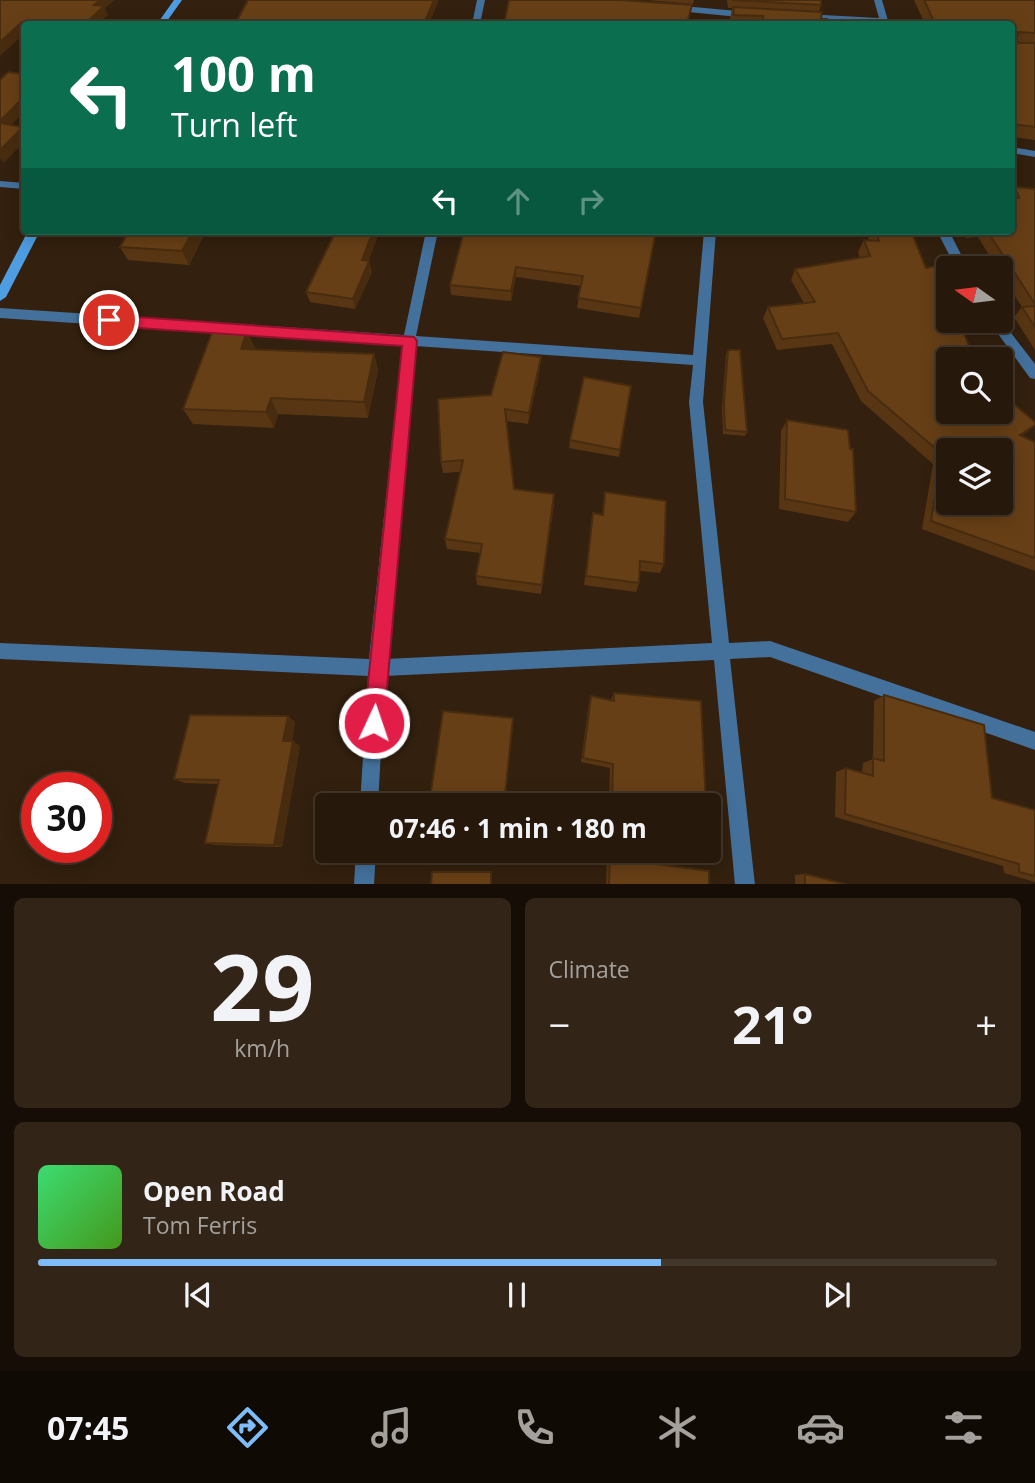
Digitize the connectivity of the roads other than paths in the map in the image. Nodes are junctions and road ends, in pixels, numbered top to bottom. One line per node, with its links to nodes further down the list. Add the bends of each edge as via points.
1 (178, 0): 8 (main road)
2 (481, 0): 9 (street)
3 (878, 0): 12 (street)
4 (661, 7): 5 (street)
5 (723, 13): 6 (street); 10 (street)
6 (765, 16)
7 (792, 17): 11 (street)
8 (163, 21)
9 (477, 21)
10 (722, 21)
11 (853, 21)
12 (883, 21)
13 (1015, 151): 14 (street)
14 (1035, 154)
15 (0, 184): 16 (street)
16 (21, 186)
17 (32, 235): 22 (main road)
18 (431, 235): 25 (street)
19 (710, 235): 26 (street)
20 (945, 235): 21 (street)
21 (956, 256)
22 (0, 296)
23 (0, 313): 25 (street)
24 (1004, 333): 27 (street)
25 (409, 341): 26 (street); 30 (street)
26 (700, 360): 28 (street, via 696,402)
27 (1035, 374)
28 (721, 650): 30 (street); 31 (street, via 770,649); 35 (street)
29 (0, 651): 30 (street)
30 (377, 668): 32 (street)
31 (1035, 741)
32 (370, 793)
33 (365, 863): 34 (street)
34 (364, 884)
35 (746, 884)

